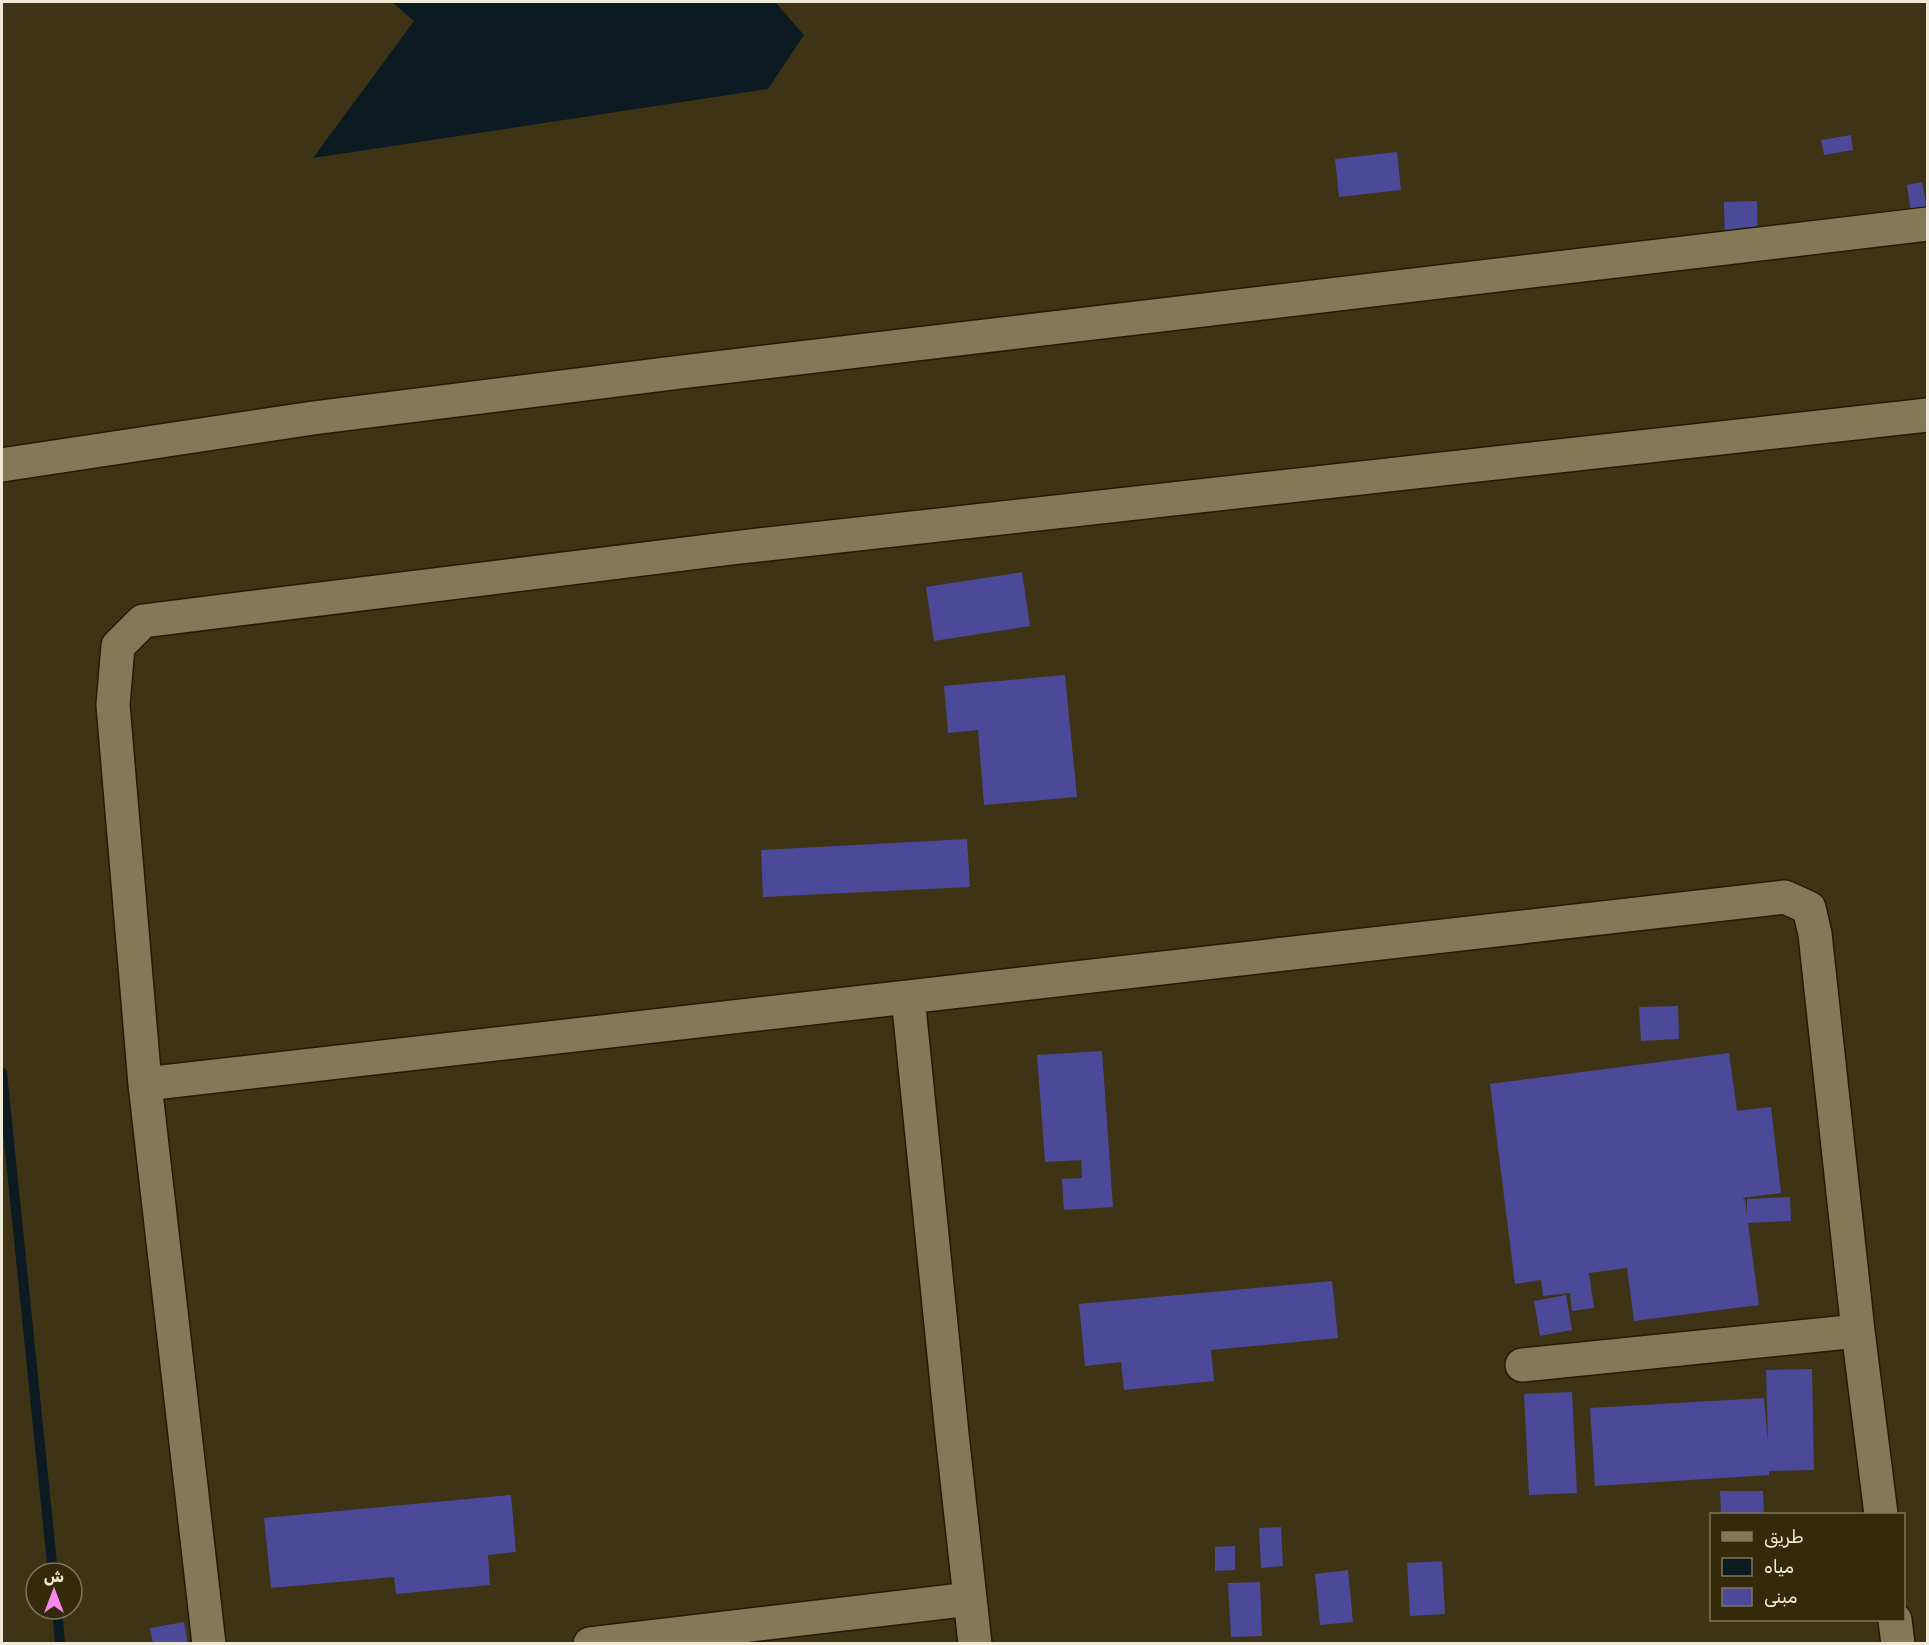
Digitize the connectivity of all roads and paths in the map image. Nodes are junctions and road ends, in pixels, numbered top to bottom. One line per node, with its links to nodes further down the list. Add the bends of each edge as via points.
1 (1928, 224): 3 (lane, via 313,418)
2 (1928, 415): 5 (lane, via 732,548 142,621 118,646 113,705)
3 (2, 465)
4 (908, 997): 5 (lane); 6 (lane, via 1785,897 1809,908 1815,934); 9 (lane)
5 (145, 1084): 11 (lane)
6 (1858, 1331): 7 (lane); 8 (lane)
7 (1522, 1365)
8 (1881, 1513)
9 (970, 1599): 12 (lane); 13 (lane)
10 (1895, 1621): 14 (lane)
11 (209, 1644)
12 (590, 1644)
13 (975, 1644)
14 (1898, 1644)

